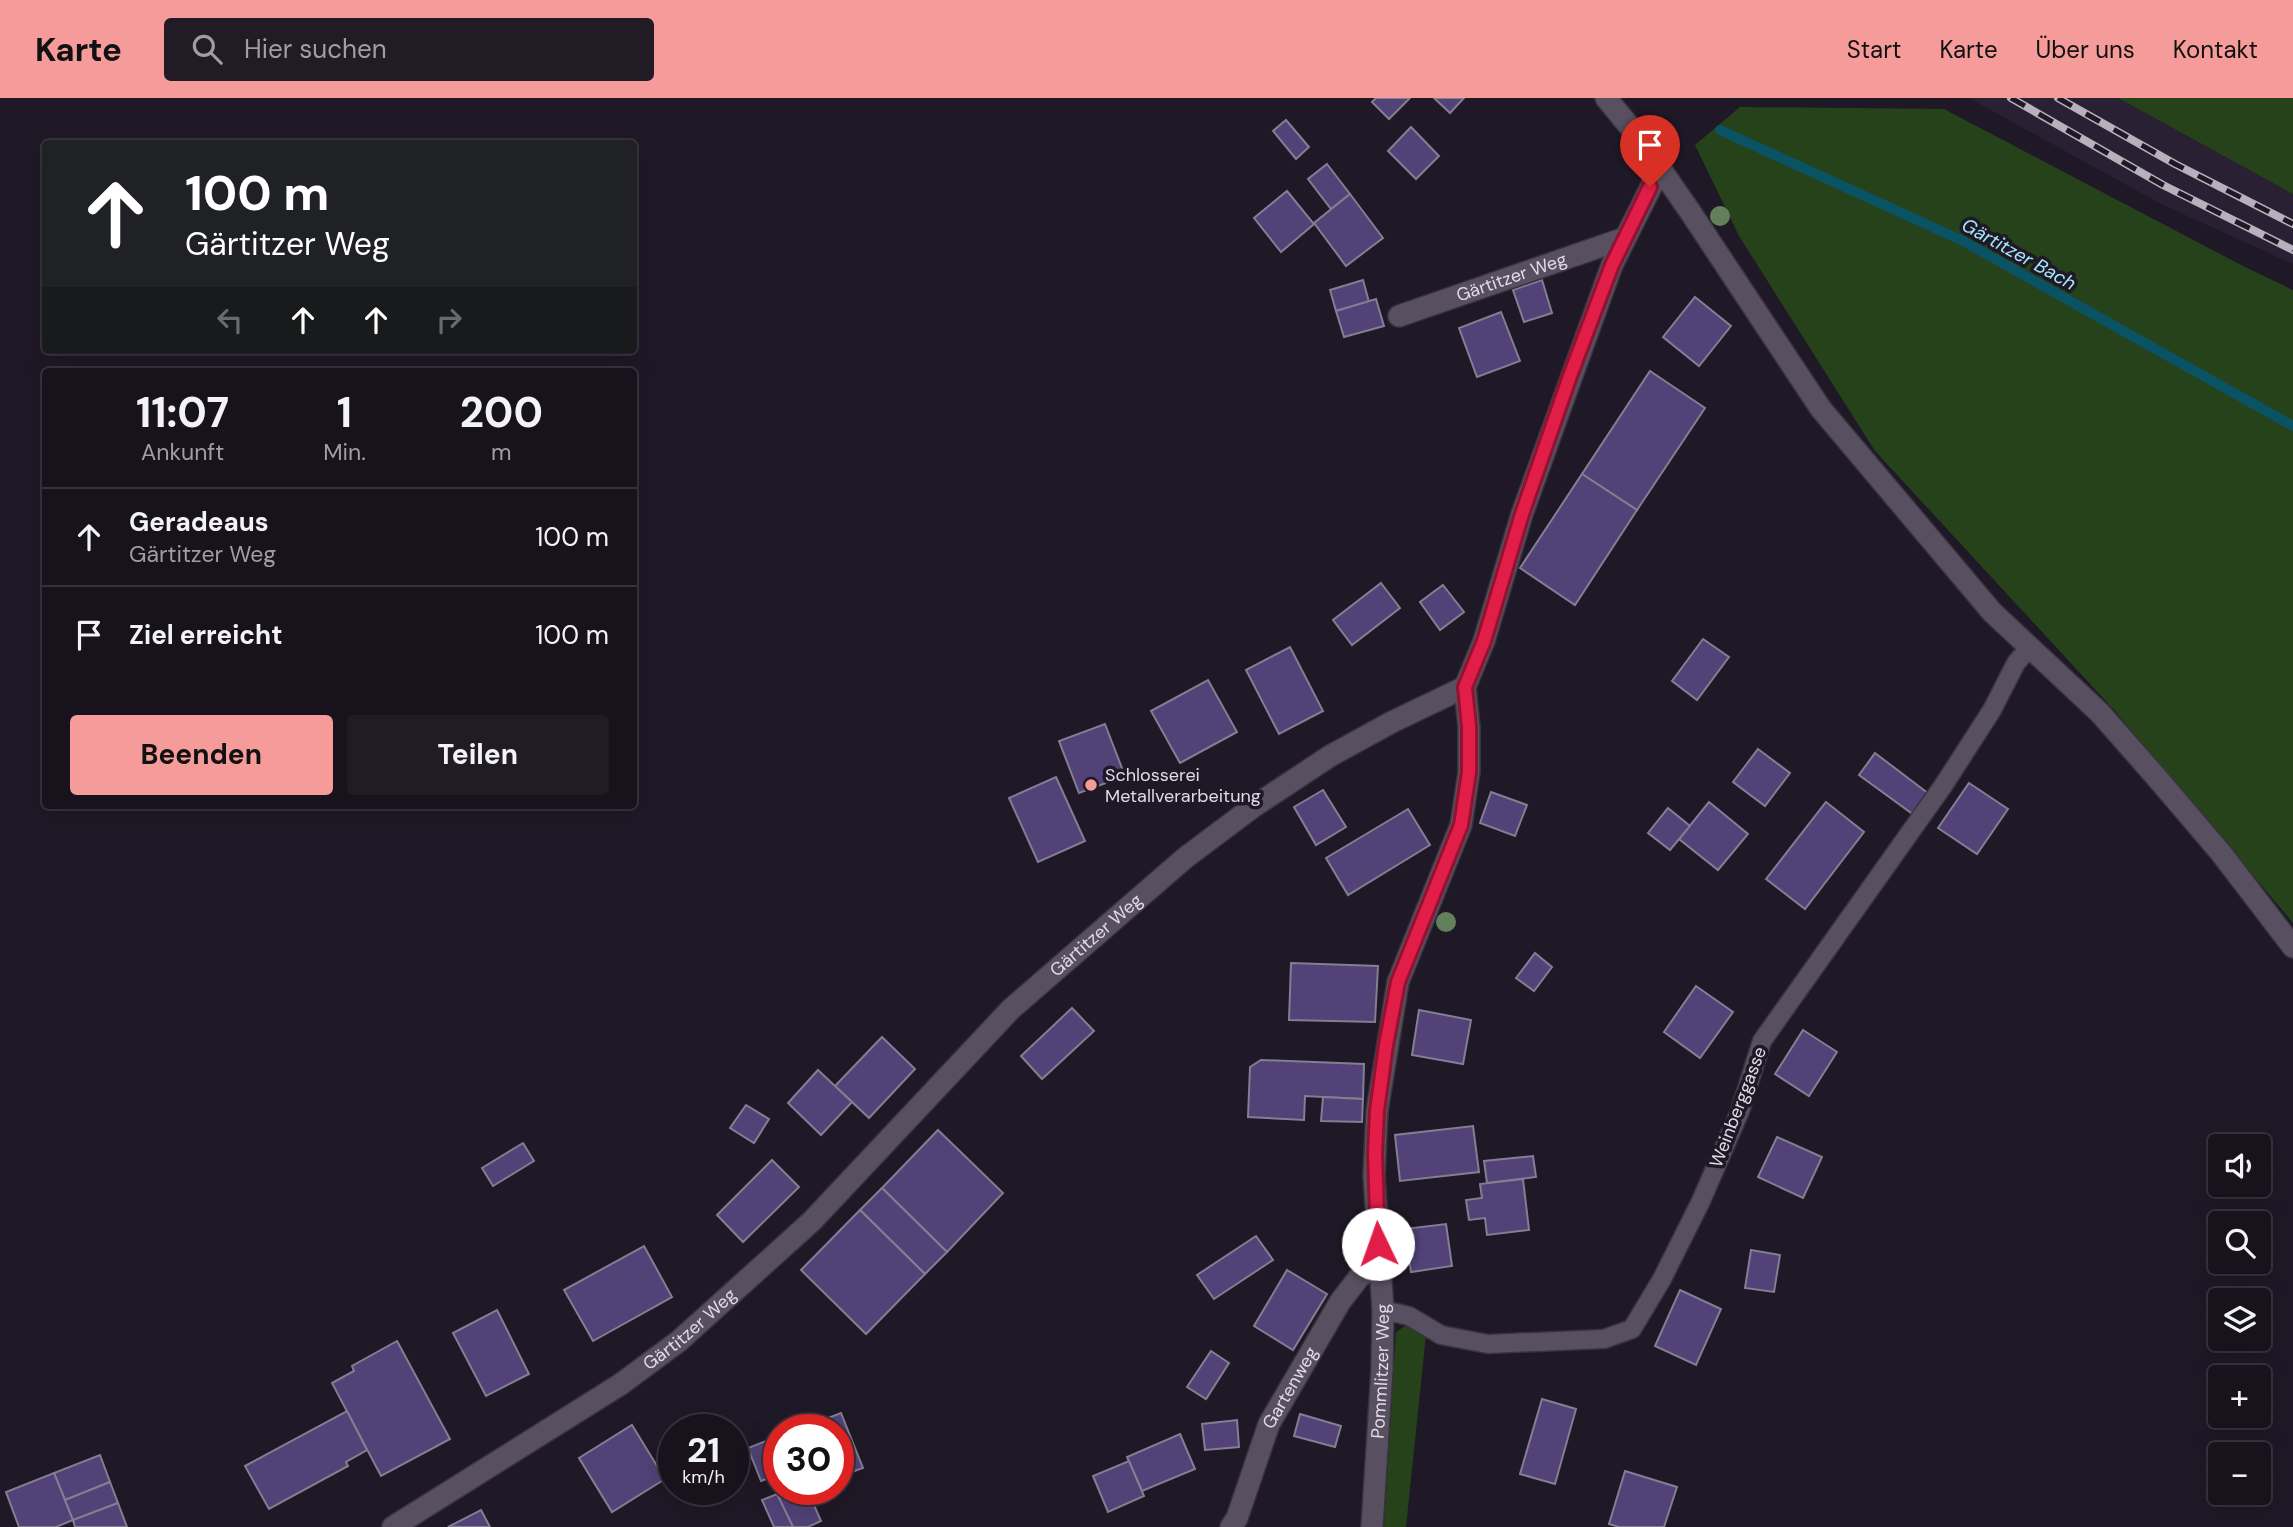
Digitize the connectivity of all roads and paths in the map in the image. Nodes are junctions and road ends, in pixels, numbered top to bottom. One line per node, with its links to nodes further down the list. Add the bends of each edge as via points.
1 (1606, 98): 2 (street)
2 (1660, 169): 3 (street); 5 (street, via 1821,409 1992,612)
3 (1625, 238): 4 (street, Gärtitzer Weg); 6 (street, via 1570,376)
4 (1399, 317)
5 (2030, 647): 7 (street, via 2100,713 2150,769); 9 (lane, Weinberggasse, via 1943,786 1762,1041 1740,1111 1701,1201 1632,1329 1604,1339 1488,1343 1441,1335 1409,1316)
6 (1465, 687): 8 (street, Pommlitzer Weg, via 1469,772 1461,825 1398,982 1386,1045 1374,1176); 10 (street, Gärtitzer Weg, via 1330,756 1185,858 1010,1009 812,1221 679,1341 621,1384)
7 (2293, 947)
8 (1379, 1267): 9 (street, Pommlitzer Weg); 11 (street, Gartenweg, via 1360,1276 1340,1302 1269,1424)
9 (1383, 1310): 12 (street, Pommlitzer Weg)
10 (393, 1527)
11 (1231, 1527)
12 (1372, 1527)

